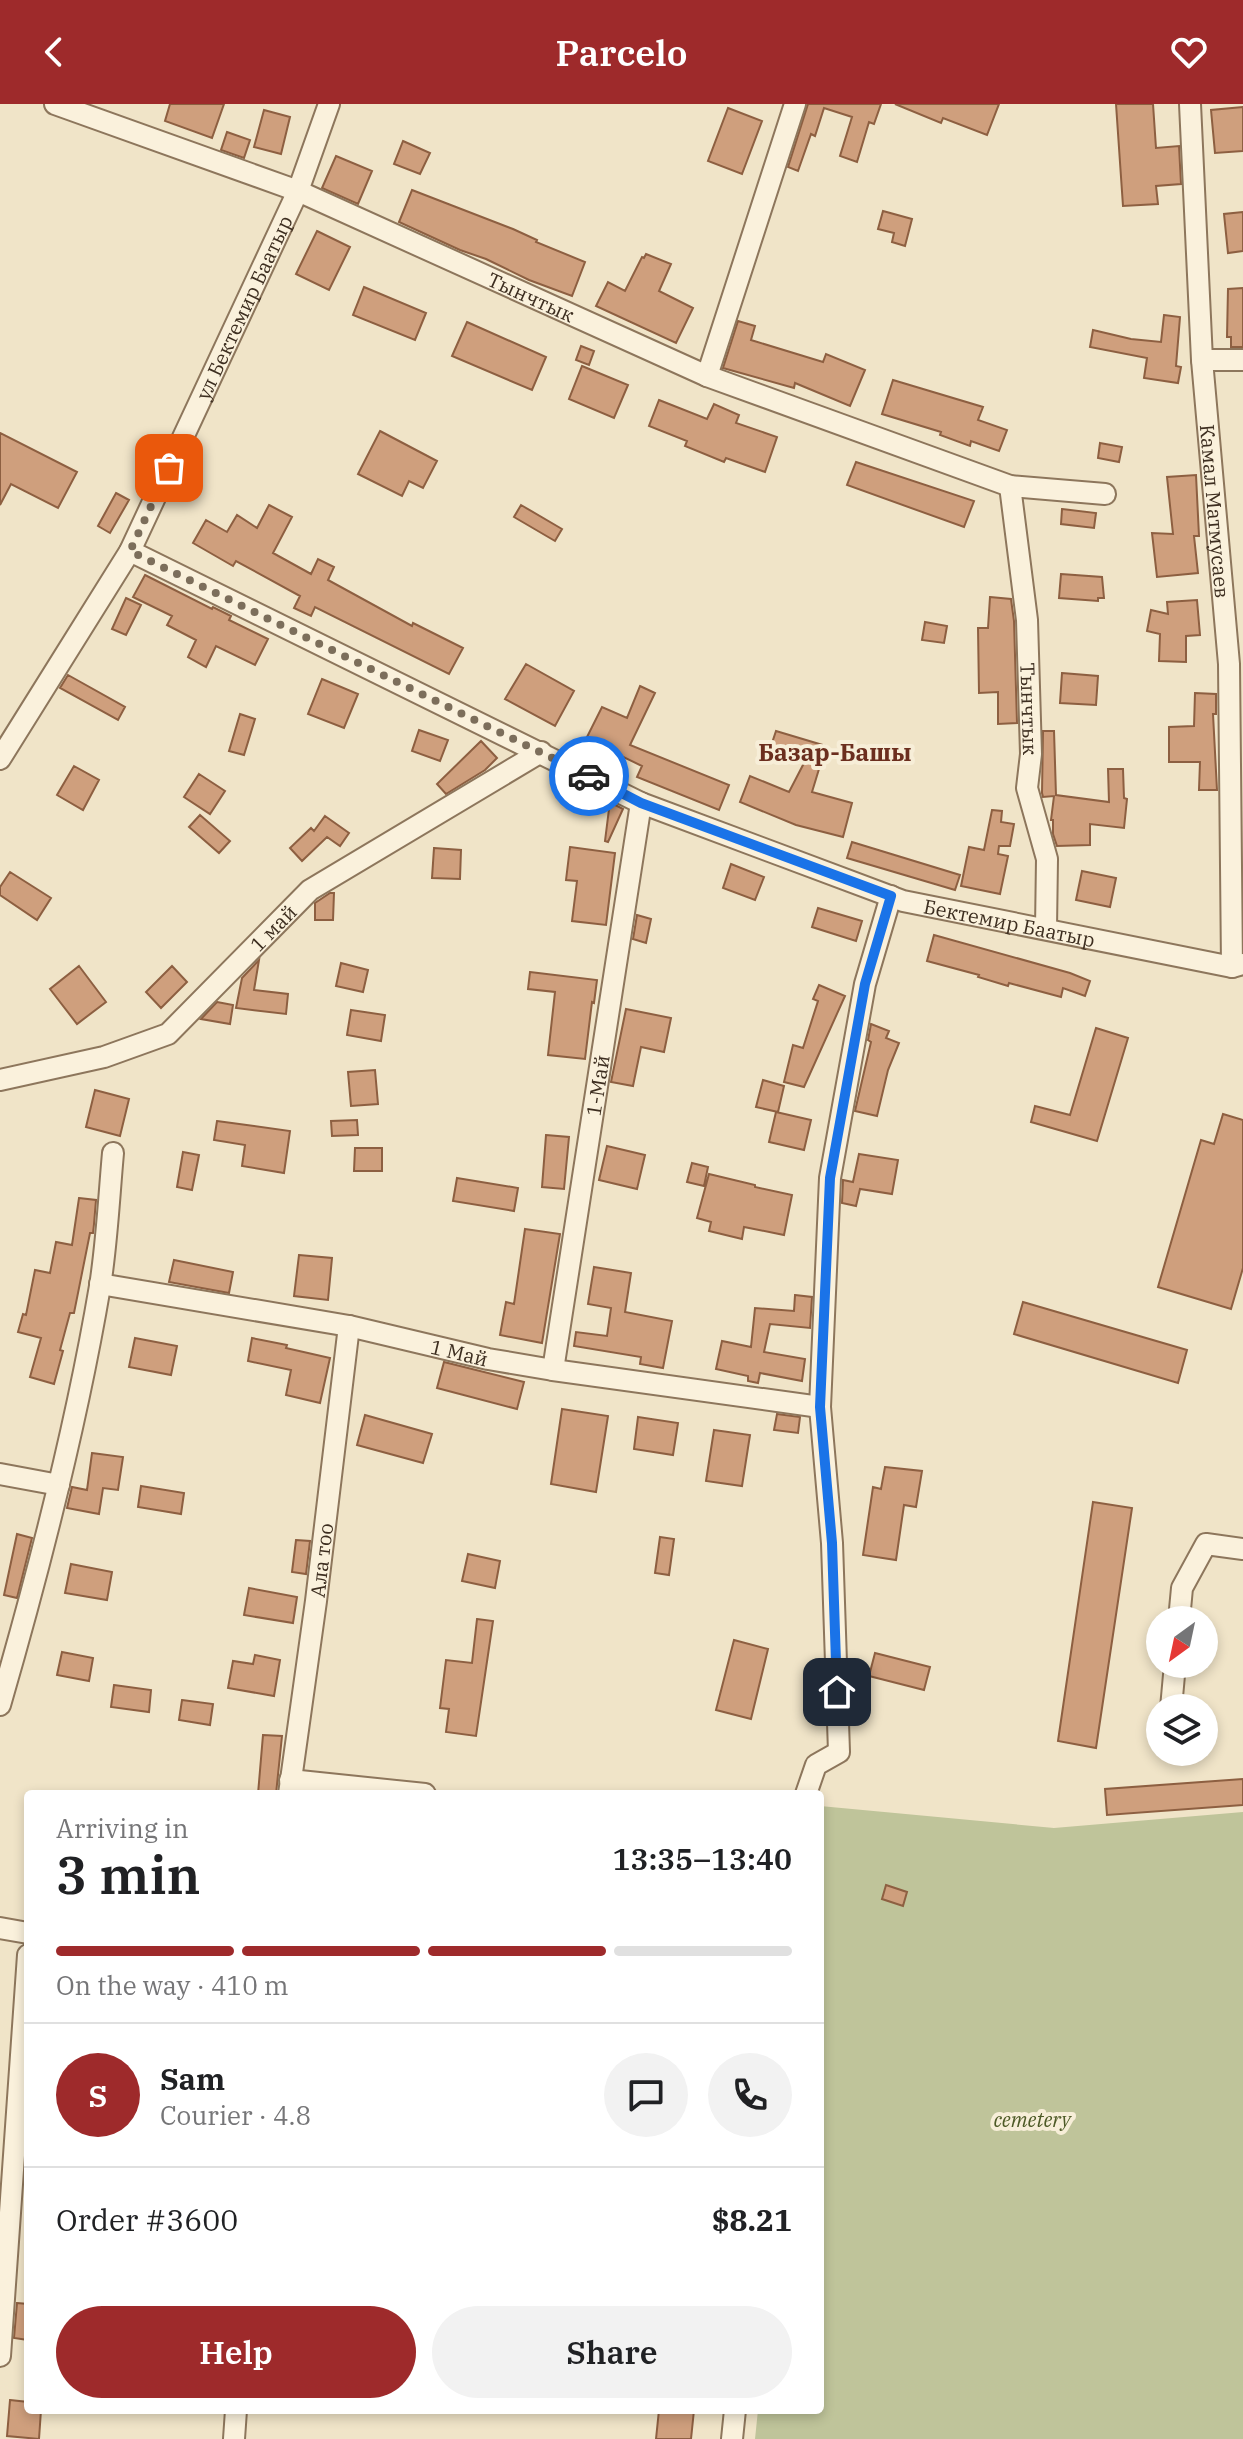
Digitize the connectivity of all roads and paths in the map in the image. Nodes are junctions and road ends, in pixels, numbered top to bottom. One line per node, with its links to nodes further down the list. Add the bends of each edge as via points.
1 (55, 104): 5 (street, Тынчтык)
2 (329, 104): 5 (street, ул Бектемир Баатыр)
3 (795, 104): 8 (street)
4 (1190, 104): 6 (street, Камал Матмусаев)
5 (298, 191): 8 (street, Тынчтык); 11 (street, ул Бектемир Баатыр)
6 (1202, 360): 7 (street); 17 (street, Камал Матмусаев, via 1229,664)
7 (1243, 360)
8 (707, 376): 9 (street, Тынчтык)
9 (1010, 486): 10 (street, Тынчтык); 16 (street, Тынчтык, via 1027,620 1027,788 1047,859)
10 (1105, 494)
11 (130, 551): 12 (street, Бектемир Баатыр); 13 (street, ул Бектемир Баатыр)
12 (541, 752): 14 (street, Бектемир Баатыр); 18 (street, 1 май, via 310,890 168,1034 104,1057)
13 (0, 759)
14 (641, 803): 15 (street, Бектемир Баатыр); 22 (street, 1-Май)
15 (891, 896): 16 (street, Бектемир Баатыр); 23 (street, via 865,984 830,1178)
16 (1046, 928): 17 (street, Бектемир Баатыр)
17 (1238, 966)
18 (0, 1080)
19 (113, 1153): 20 (street)
20 (100, 1284): 21 (street, 1 Май); 25 (street)
21 (349, 1326): 22 (street, 1 Май); 29 (street, Ала тоо)
22 (553, 1370): 23 (street, 1 Май)
23 (820, 1407): 31 (street, via 832,1543 839,1752 816,1765)
24 (0, 1474): 25 (street)
25 (59, 1485): 28 (street)
26 (1243, 1549): 27 (street, via 1206,1544 1182,1588)
27 (1180, 1606)
28 (0, 1705)
29 (290, 1787): 30 (street)
30 (348, 1790)
31 (807, 1790)
32 (0, 1928): 33 (street)
33 (24, 1932)
34 (24, 2012): 35 (street)
35 (0, 2356)
36 (236, 2414): 38 (street)
37 (735, 2414): 39 (street)
38 (234, 2439)
39 (732, 2439)

